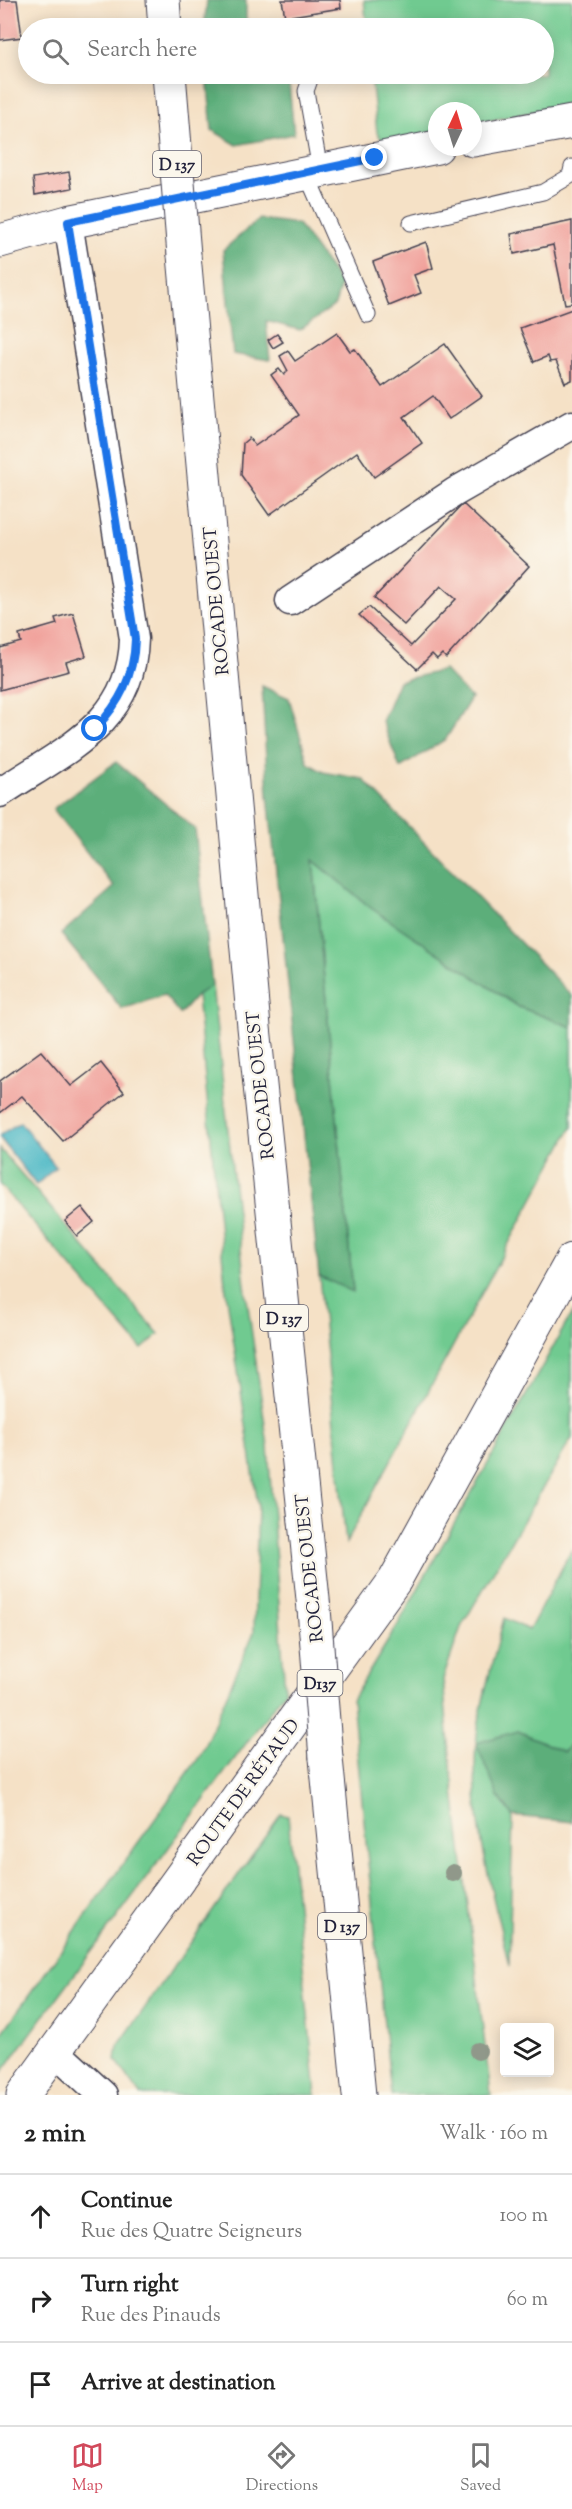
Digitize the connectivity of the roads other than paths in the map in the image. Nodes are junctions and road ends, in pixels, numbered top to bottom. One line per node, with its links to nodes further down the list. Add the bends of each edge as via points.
1 (163, 0): 2 (main road)
2 (164, 18)
3 (170, 84): 18 (main road, ROCADE OUEST / D 137, bridge, via 254,1027)
4 (308, 84): 9 (lane)
5 (572, 122): 6 (main road)
6 (482, 138)
7 (428, 149): 9 (main road)
8 (572, 167): 11 (lane, via 570,176 543,192)
9 (313, 171): 10 (main road); 13 (lane)
10 (68, 222): 12 (main road); 16 (street, via 135,639 134,656 121,697 95,729)
11 (411, 223)
12 (0, 241)
13 (368, 315)
14 (572, 425): 15 (street, via 455,492)
15 (290, 601)
16 (0, 793)
17 (572, 1260): 20 (main road, ROUTE DE RÉTAUD, via 395,1580)
18 (314, 1609): 19 (main road, ROCADE OUEST / D137, bridge)
19 (326, 1758): 23 (main road, ROCADE OUEST / D 137)
20 (56, 2052): 21 (main road, ROUTE DE RÉTAUD); 22 (street)
21 (23, 2095)
22 (104, 2095)
23 (359, 2095)

